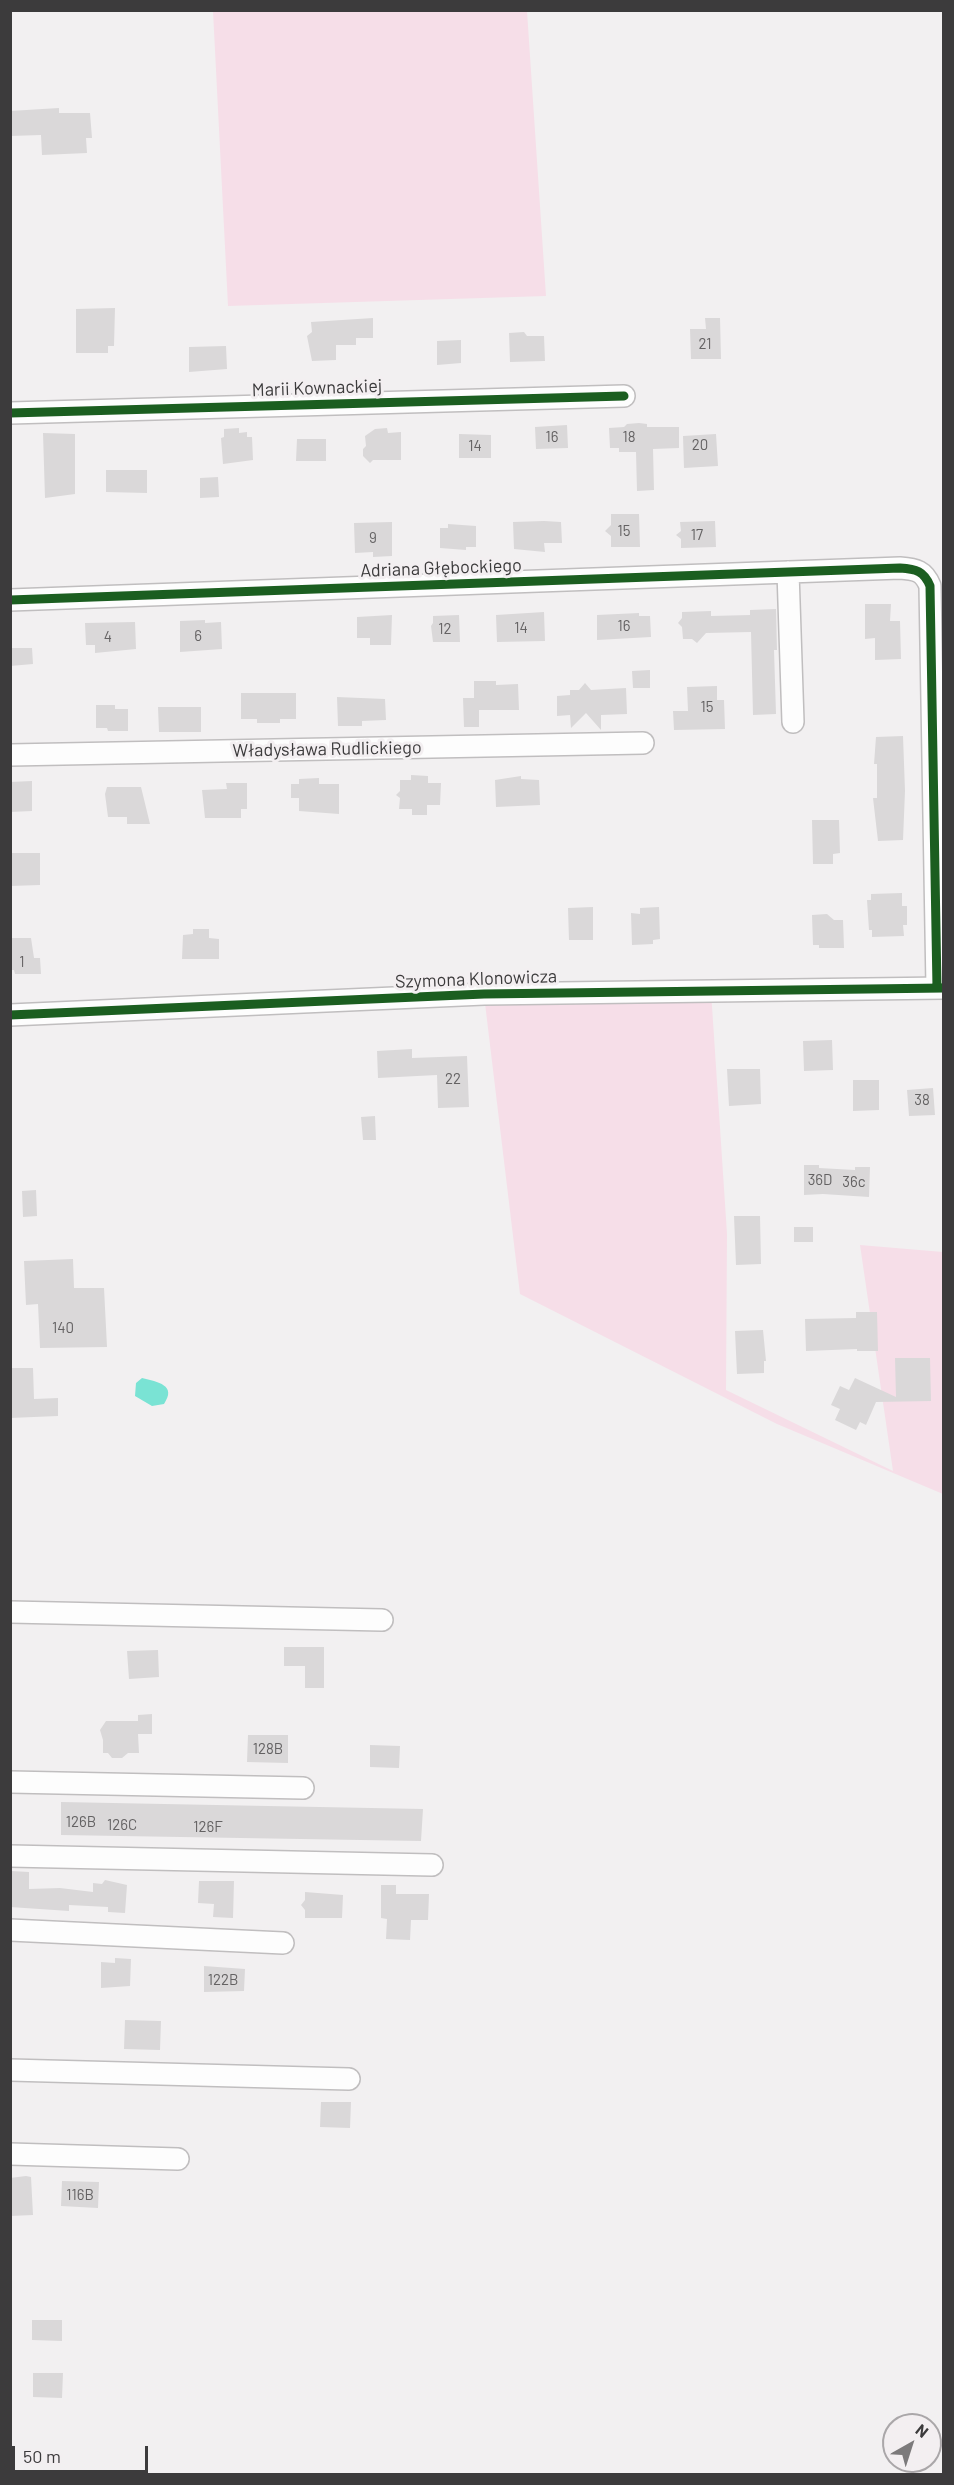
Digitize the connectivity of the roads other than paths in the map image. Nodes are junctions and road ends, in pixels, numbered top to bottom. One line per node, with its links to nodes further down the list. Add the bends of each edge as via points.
1 (624, 396): 2 (street, Marii Kownackiej)
2 (10, 413)
3 (788, 572): 4 (street, Adriana Głębockiego); 5 (street); 8 (street, Adriana Głębockiego, via 916,569 926,576 930,586)
4 (10, 600)
5 (793, 722)
6 (643, 743): 7 (street, Władysława Rudlickiego)
7 (10, 755)
8 (940, 988): 9 (street, Szymona Klonowicza, via 484,994)
9 (10, 1015)
10 (10, 1612): 11 (street)
11 (382, 1620)
12 (10, 1782): 13 (street)
13 (303, 1788)
14 (10, 1856): 15 (street)
15 (432, 1865)
16 (10, 1930): 17 (street)
17 (283, 1943)
18 (10, 2070): 19 (street)
19 (349, 2079)
20 (10, 2154): 21 (street)
21 (178, 2159)

